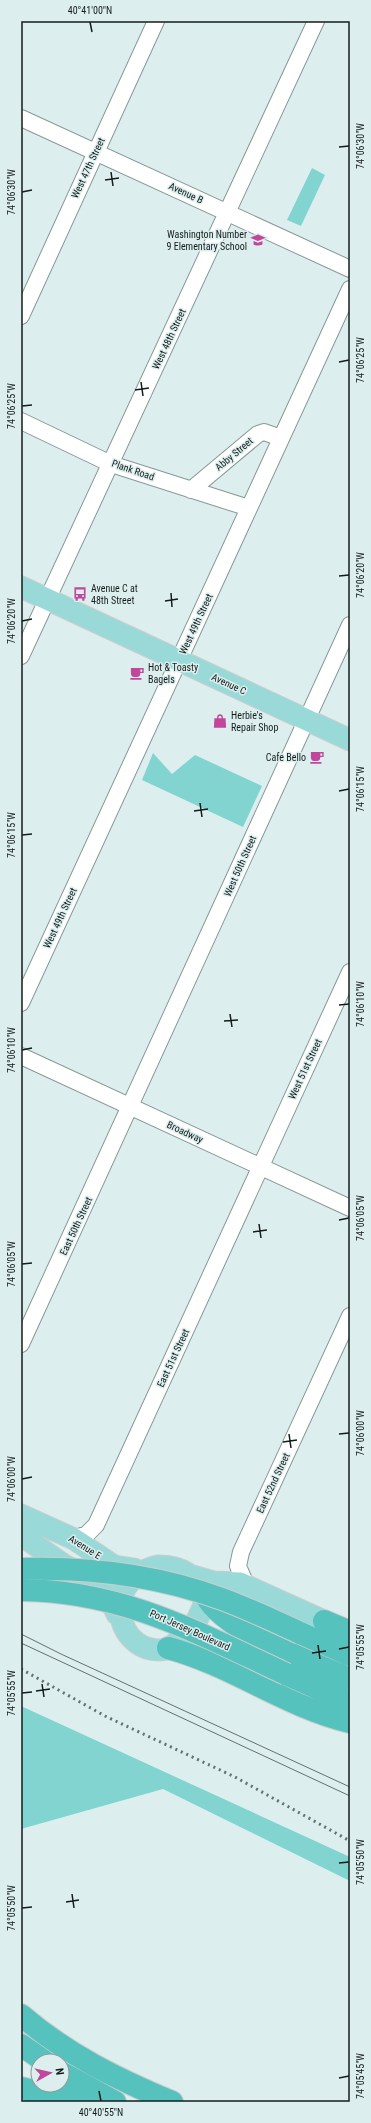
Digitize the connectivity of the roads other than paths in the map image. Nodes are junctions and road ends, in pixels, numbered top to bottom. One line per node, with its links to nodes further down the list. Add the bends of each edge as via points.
1 (156, 21): 4 (street, West 47th Street)
2 (316, 21): 5 (street, West 48th Street)
3 (21, 118): 4 (street, Avenue B)
4 (96, 151): 5 (street, Avenue B); 8 (street, West 47th Street)
5 (227, 212): 6 (street, Avenue B); 11 (street, West 48th Street)
6 (350, 268)
7 (350, 289): 10 (street, West 49th Street)
8 (21, 316)
9 (21, 420): 11 (street, Plank Road)
10 (281, 438): 12 (street, Abby Street, via 264,432 258,434); 13 (street, West 49th Street)
11 (112, 464): 12 (street, Plank Road); 15 (street, West 48th Street)
12 (191, 490): 13 (street, Plank Road)
13 (249, 508): 18 (street, West 49th Street)
14 (21, 587): 15 (main road, Avenue C)
15 (46, 599): 17 (street, West 48th Street); 18 (main road, Avenue C)
16 (350, 625): 19 (street, West 50th Street)
17 (21, 656)
18 (179, 660): 19 (main road, Avenue C); 21 (street, West 49th Street)
19 (306, 720): 20 (main road, Avenue C); 26 (street, West 50th Street)
20 (350, 740)
21 (39, 964): 23 (street); 24 (street, West 49th Street)
22 (350, 972): 27 (street, West 51st Street)
23 (21, 977)
24 (21, 1003)
25 (21, 1056): 26 (street, Broadway)
26 (130, 1107): 27 (street, Broadway); 30 (street, East 50th Street)
27 (261, 1167): 28 (street, Broadway); 33 (street, East 51st Street, via 96,1525 87,1534)
28 (350, 1208)
29 (350, 1316): 37 (street, East 52nd Street, via 241,1552 238,1566)
30 (21, 1344)
31 (21, 1515): 33 (main road, Avenue E)
32 (21, 1535): 42 (main road, via 102,1587)
33 (74, 1539): 34 (main road, Avenue E, via 114,1566 130,1569)
34 (150, 1568): 36 (main road, via 169,1566); 42 (main road, via 133,1578 122,1594)
35 (21, 1569): 47 (highway, bridge, via 71,1568 148,1578 221,1599)
36 (193, 1576): 37 (main road, via 214,1582); 39 (main road)
37 (246, 1585): 41 (main road)
38 (21, 1590): 49 (highway, Port Jersey Boulevard, bridge, via 85,1595 142,1609)
39 (206, 1596): 44 (main road, via 200,1613); 45 (highway, via 217,1612)
40 (350, 1619): 41 (street)
41 (324, 1620): 43 (highway)
42 (122, 1623): 46 (main road, via 142,1645)
43 (350, 1632)
44 (185, 1636): 45 (highway, via 200,1629 212,1628); 46 (main road)
45 (256, 1637): 48 (highway)
46 (168, 1648): 50 (highway, via 195,1656 307,1707)
47 (350, 1655)
48 (350, 1680)
49 (350, 1703)
50 (350, 1722)
51 (21, 2014): 58 (highway, via 51,2039 88,2063)
52 (21, 2045): 53 (highway)
53 (32, 2053)
54 (70, 2077): 57 (highway)
55 (21, 2088): 56 (highway)
56 (78, 2102)
57 (115, 2102)
58 (172, 2102)

